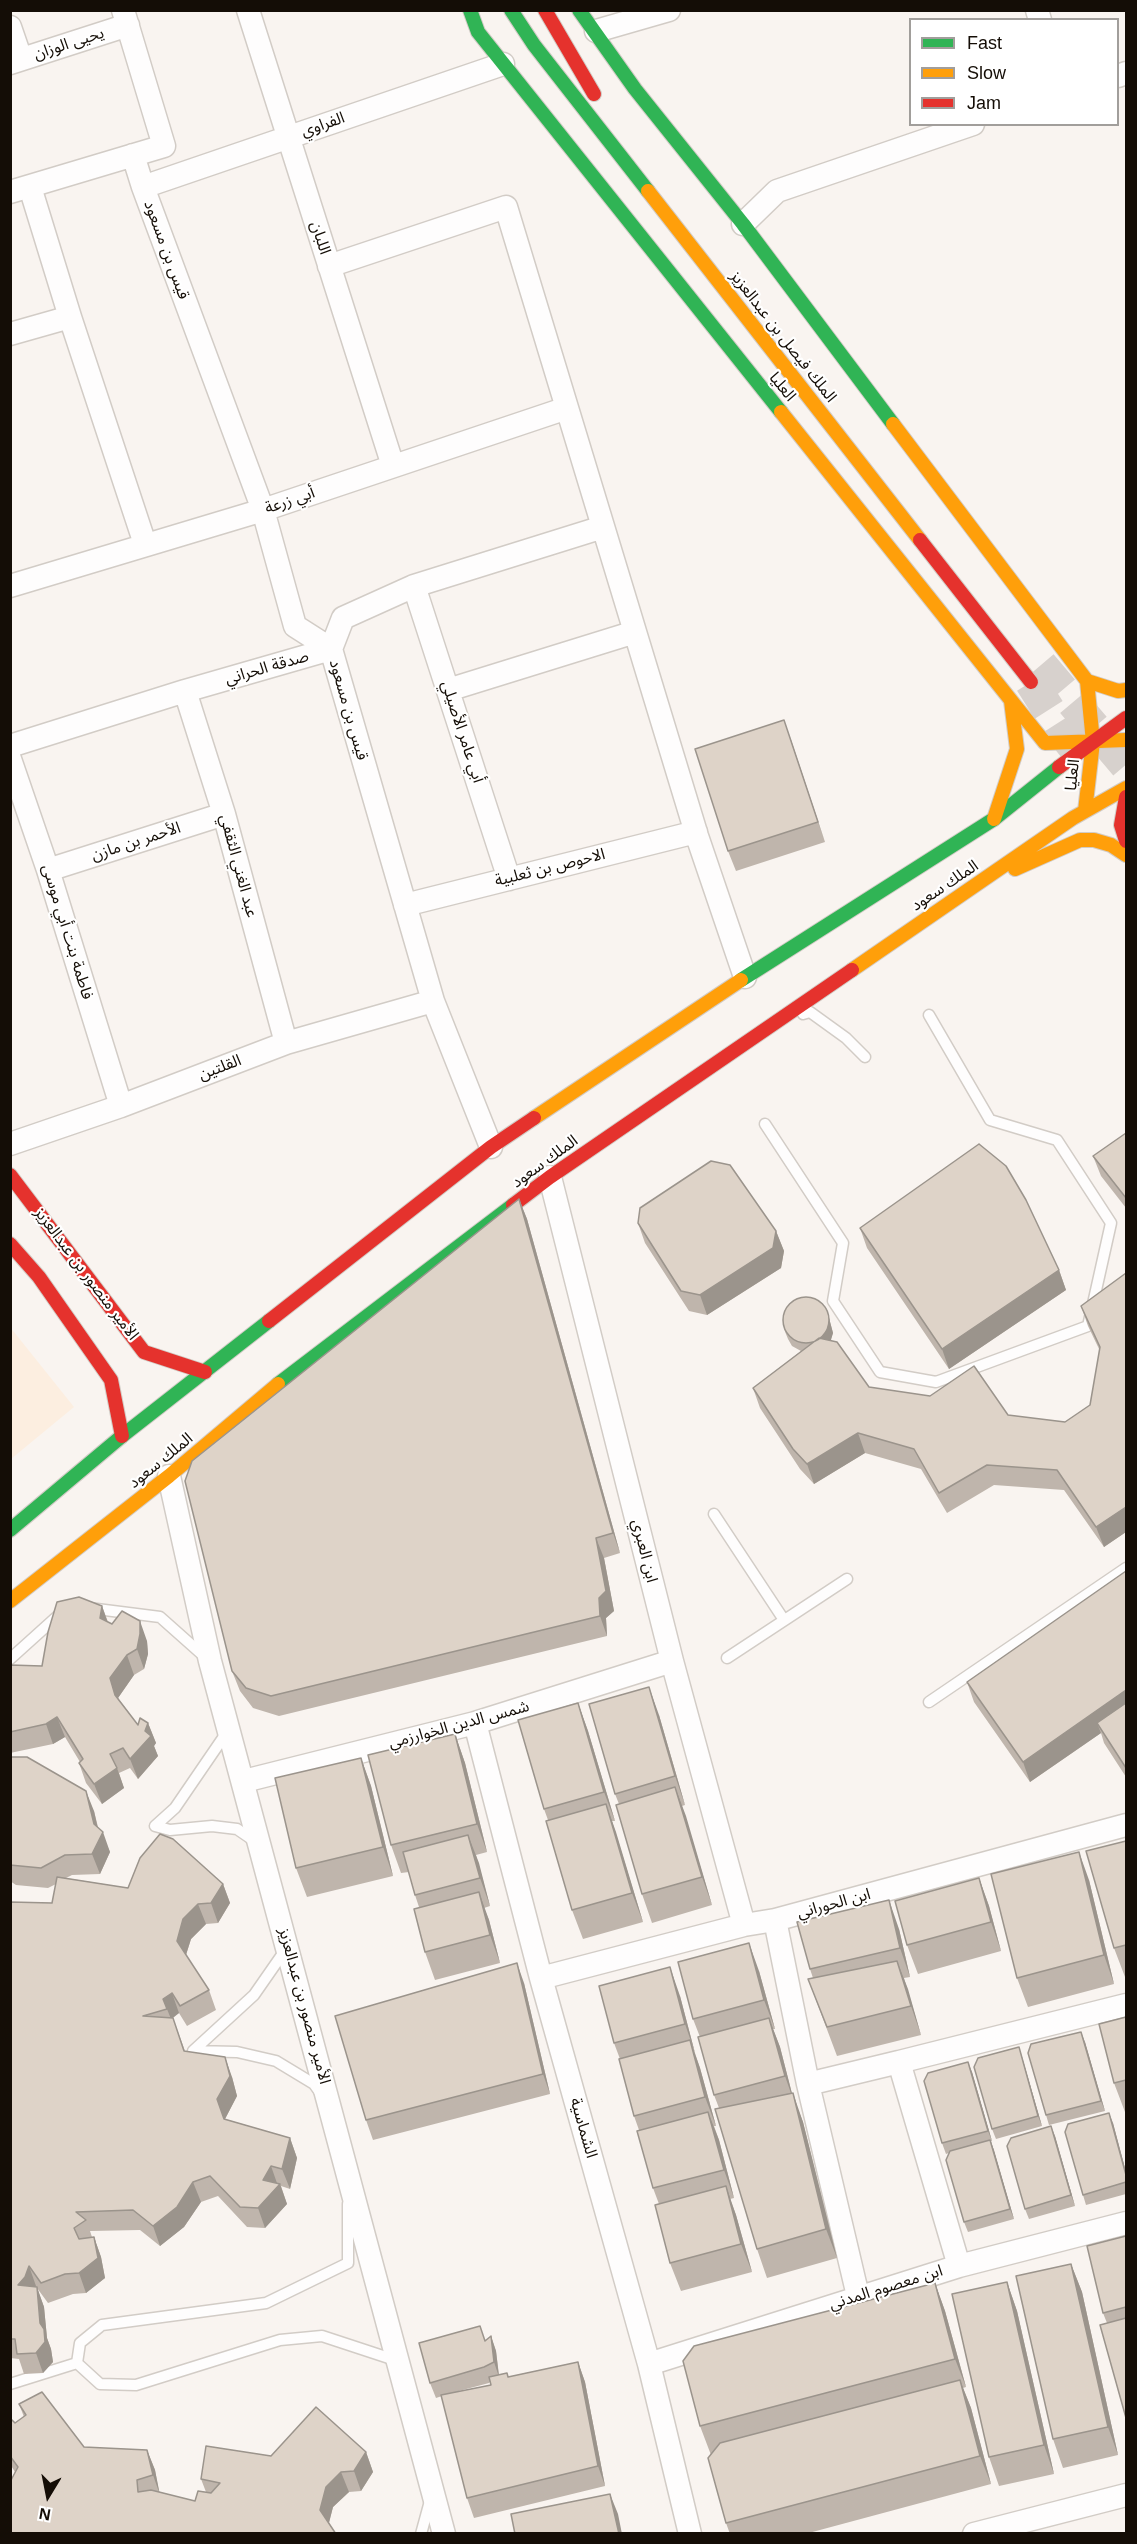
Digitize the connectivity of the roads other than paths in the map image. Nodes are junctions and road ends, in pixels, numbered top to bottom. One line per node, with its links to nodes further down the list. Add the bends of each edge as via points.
1 (248, 10): 14 (street, اللبان)
2 (470, 10): 11 (main road, العليا, via 478,32)
3 (511, 10): 32 (main road, الملك فيصل بن عبدالعزيز, via 541,55)
4 (545, 10): 12 (main road)
5 (579, 10): 9 (main road)
6 (669, 10): 9 (street)
7 (126, 18): 10 (street, يحيى الوزان); 15 (street, via 164,146)
8 (10, 27): 10 (street)
9 (596, 32): 18 (main road, via 635,89)
10 (16, 61)
11 (503, 64): 14 (street, الفراوي); 36 (main road, العليا)
12 (604, 109)
13 (967, 126): 18 (street, via 777,191)
14 (287, 138): 16 (street, الفراوي); 19 (street, اللبان)
15 (133, 155): 16 (street, قيس بن مسعود); 17 (street)
16 (143, 187): 24 (street, قيس بن مسعود)
17 (20, 190): 20 (street)
18 (742, 224): 31 (main road)
19 (328, 266): 22 (street, via 506,207); 23 (street, اللبان)
20 (70, 317): 21 (street); 26 (street)
21 (10, 334)
22 (567, 408): 23 (street, أبي زرعة); 25 (street)
23 (393, 466): 24 (street, أبي زرعة)
24 (263, 510): 26 (street, أبي زرعة); 30 (street, قيس بن مسعود, via 295,627)
25 (603, 527): 28 (street, صدقة الحراني); 29 (street)
26 (145, 544): 27 (street, أبي زرعة)
27 (10, 586)
28 (414, 586): 30 (street, صدقة الحراني, via 343,618); 33 (street, أبي عامر الأصيلي)
29 (635, 632): 33 (street); 49 (street)
30 (331, 649): 35 (street, صدقة الحراني); 55 (street, قيس بن مسعود)
31 (1087, 681): 34 (main road); 39 (main road, العليا)
32 (1031, 682)
33 (448, 690): 53 (street, أبي عامر الأصيلي)
34 (1126, 690)
35 (185, 691): 40 (street, صدقة الحراني); 47 (street, عبد الغني الثقفي)
36 (1011, 701): 39 (main road, العليا, via 1045,743); 48 (main road, via 1017,749)
37 (1126, 718): 39 (main road, الملك سعود)
38 (1126, 740): 39 (main road, العليا)
39 (1093, 742): 42 (main road, الملك سعود); 43 (main road, العليا)
40 (10, 747)
41 (10, 759): 52 (street, فاطمة بنت أبي موسى)
42 (1046, 776): 43 (main road); 48 (main road, الملك سعود)
43 (1088, 781): 44 (main road); 46 (main road, العليا)
44 (1126, 787): 46 (main road, الملك سعود)
45 (1126, 797): 50 (main road, via 1121,825)
46 (1085, 811): 54 (main road, الملك سعود)
47 (224, 813): 52 (street, الأحمر بن مازن); 60 (street, عبد الغني الثقفي)
48 (994, 819): 56 (main road, الملك سعود)
49 (696, 832): 53 (street, الاحوص بن ثعلبية); 56 (street)
50 (1126, 841)
51 (1126, 855): 54 (main road, via 1111,845 1080,840)
52 (48, 870): 62 (street, فاطمة بنت أبي موسى)
53 (509, 879): 55 (street, الاحوص بن ثعلبية)
54 (973, 887): 59 (main road, الملك سعود)
55 (405, 905): 57 (street, قيس بن مسعود)
56 (745, 976): 65 (main road, الملك سعود)
57 (433, 1001): 60 (street, القلتين); 65 (street, قيس بن مسعود)
58 (929, 1015): 63 (lane, via 990,1120 1057,1140 1111,1223 1088,1326 936,1382 880,1372 832,1301 843,1243)
59 (775, 1023): 61 (lane, via 810,1012); 67 (main road, الملك سعود)
60 (286, 1043): 62 (street, القلتين)
61 (865, 1057)
62 (121, 1106): 64 (street, القلتين)
63 (765, 1124)
64 (10, 1144)
65 (491, 1147): 73 (main road, الملك سعود)
66 (10, 1175): 70 (main road, الأمير منصور بن عبدالعزيز)
67 (550, 1177): 75 (main road, الملك سعود, via 279,1383); 85 (street, ابن العبري)
68 (10, 1244): 69 (main road)
69 (39, 1277): 72 (main road); 74 (main road, via 111,1380)
70 (92, 1282): 71 (main road); 73 (main road, الأمير منصور بن عبدالعزيز, via 144,1352)
71 (125, 1347)
72 (107, 1349)
73 (205, 1372): 74 (main road, الملك سعود)
74 (122, 1436): 77 (main road, الملك سعود)
75 (170, 1476): 80 (main road, الملك سعود); 84 (street, الأمير منصور بن عبدالعزيز)
76 (714, 1514): 81 (lane)
77 (10, 1530)
78 (1126, 1568): 86 (lane)
79 (847, 1579): 81 (lane)
80 (10, 1601)
81 (784, 1620): 82 (lane)
82 (727, 1658)
83 (10, 1659): 84 (lane, via 75,1607 160,1617)
84 (210, 1661): 88 (street, الأمير منصور بن عبدالعزيز)
85 (672, 1661): 87 (street, شمس الدين الخوارزمي); 93 (street, ابن العبري)
86 (929, 1702)
87 (475, 1724): 89 (street, شمس الدين الخوارزمي); 95 (street, الشماسية)
88 (229, 1729): 89 (street, الأمير منصور بن عبدالعزيز); 91 (lane, via 175,1808 155,1826 170,1830 237,1828)
89 (244, 1781): 91 (street, الأمير منصور بن عبدالعزيز)
90 (1126, 1825): 92 (street, ابن الحوراني)
91 (261, 1845): 94 (street, الأمير منصور بن عبدالعزيز)
92 (774, 1920): 93 (street, ابن الحوراني); 98 (street)
93 (744, 1924): 95 (street, ابن الحوراني)
94 (288, 1946): 99 (street, الأمير منصور بن عبدالعزيز); 99 (lane, via 254,1995 193,2051 237,2052 276,2061 314,2084)
95 (541, 1978): 106 (street, الشماسية)
96 (1126, 2005): 97 (street)
97 (899, 2062): 98 (street); 102 (street)
98 (808, 2084): 103 (street)
99 (331, 2109): 100 (street, الأمير منصور بن عبدالعزيز)
100 (347, 2168): 104 (street, الأمير منصور بن عبدالعزيز); 105 (lane, via 348,2262 266,2303 102,2325 80,2343)
101 (1126, 2223): 102 (street, ابن معصوم المدني)
102 (959, 2266): 103 (street, ابن معصوم المدني)
103 (858, 2296): 106 (street, ابن معصوم المدني)
104 (398, 2361): 105 (lane, via 322,2336 280,2340 136,2385 100,2384); 108 (street, الأمير منصور بن عبدالعزيز)
105 (77, 2363): 107 (lane)
106 (649, 2364): 112 (street, الشماسية)
107 (10, 2384)
108 (433, 2492): 110 (lane); 111 (street, الأمير منصور بن عبدالعزيز)
109 (1126, 2495): 113 (street)
110 (421, 2534)
111 (444, 2534)
112 (690, 2534)
113 (974, 2534)

